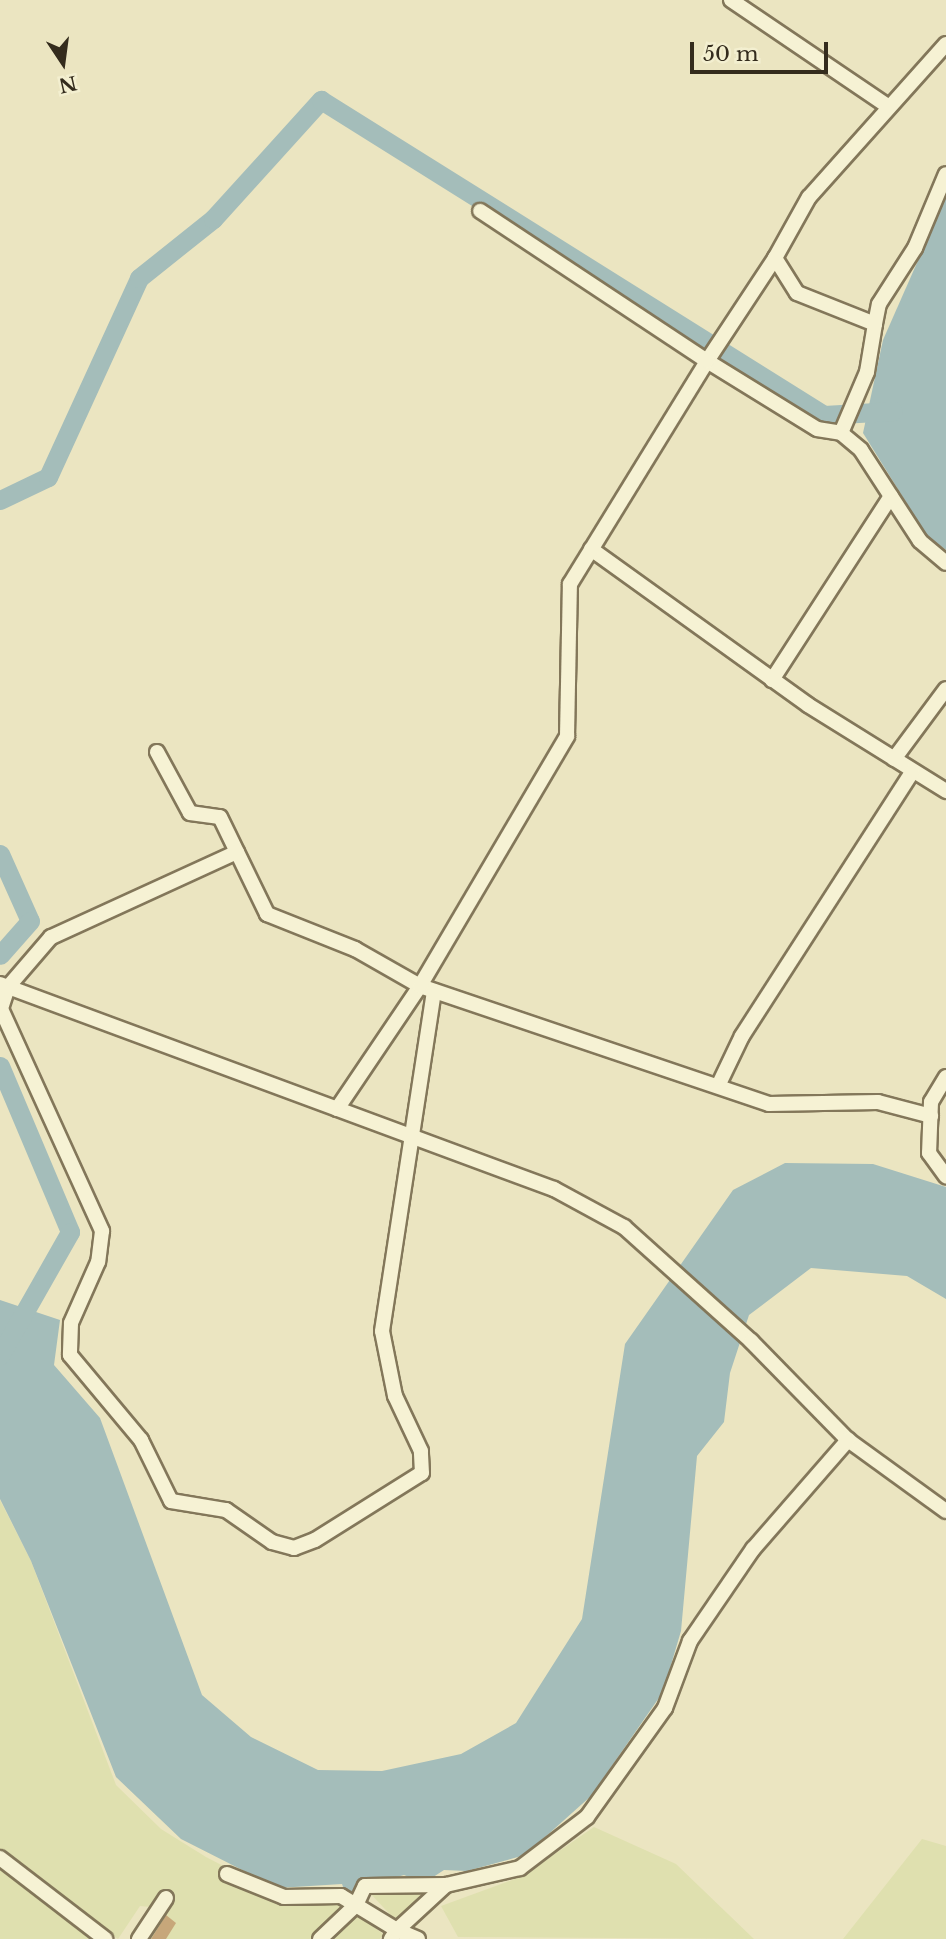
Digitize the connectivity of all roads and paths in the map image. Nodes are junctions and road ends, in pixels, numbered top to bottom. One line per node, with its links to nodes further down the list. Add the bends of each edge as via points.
1 (731, 0): 3 (street)
2 (946, 44): 3 (street)
3 (886, 105): 6 (street, via 809,197)
4 (946, 174): 7 (street, via 915,248 879,304)
5 (480, 211): 8 (street)
6 (775, 258): 7 (street, via 797,293); 8 (street)
7 (874, 324): 9 (street, via 867,372)
8 (707, 361): 9 (street, via 817,429); 11 (street)
9 (841, 433): 10 (street, via 861,450)
10 (891, 496): 12 (street, via 920,541); 13 (street)
11 (591, 549): 13 (street); 21 (street, via 570,584 567,736)
12 (946, 563)
13 (772, 680): 16 (street)
14 (946, 689): 16 (street)
15 (157, 752): 19 (street, via 190,813 220,817)
16 (894, 759): 17 (street)
17 (913, 771): 18 (street); 23 (street, via 742,1036)
18 (946, 791)
19 (237, 852): 20 (street, via 51,937); 21 (street, via 267,915 355,949)
20 (4, 985): 24 (street); 26 (street, via 1,1009 102,1231 98,1262 71,1323 70,1355 141,1440 170,1502 226,1510 272,1542 294,1548 314,1540 422,1473 421,1451 395,1396 382,1331 388,1269)
21 (427, 989): 23 (street); 24 (street); 26 (street)
22 (946, 1077): 25 (street, via 931,1102)
23 (718, 1086): 25 (street, via 769,1104 878,1102)
24 (337, 1109): 26 (street)
25 (931, 1116): 27 (street, via 929,1153)
26 (414, 1137): 28 (street, via 554,1189 624,1227 751,1341)
27 (946, 1176)
28 (848, 1440): 29 (street); 32 (street, via 753,1549 690,1641 666,1708 587,1816 520,1868)
29 (946, 1511)
30 (0, 1858): 36 (street)
31 (227, 1874): 34 (street, via 284,1897 341,1896)
32 (446, 1885): 34 (street, via 365,1885); 35 (street)
33 (166, 1898): 37 (street)
34 (356, 1905): 35 (street); 38 (street)
35 (394, 1934): 39 (street)
36 (105, 1939)
37 (139, 1939)
38 (320, 1939)
39 (418, 1939)

